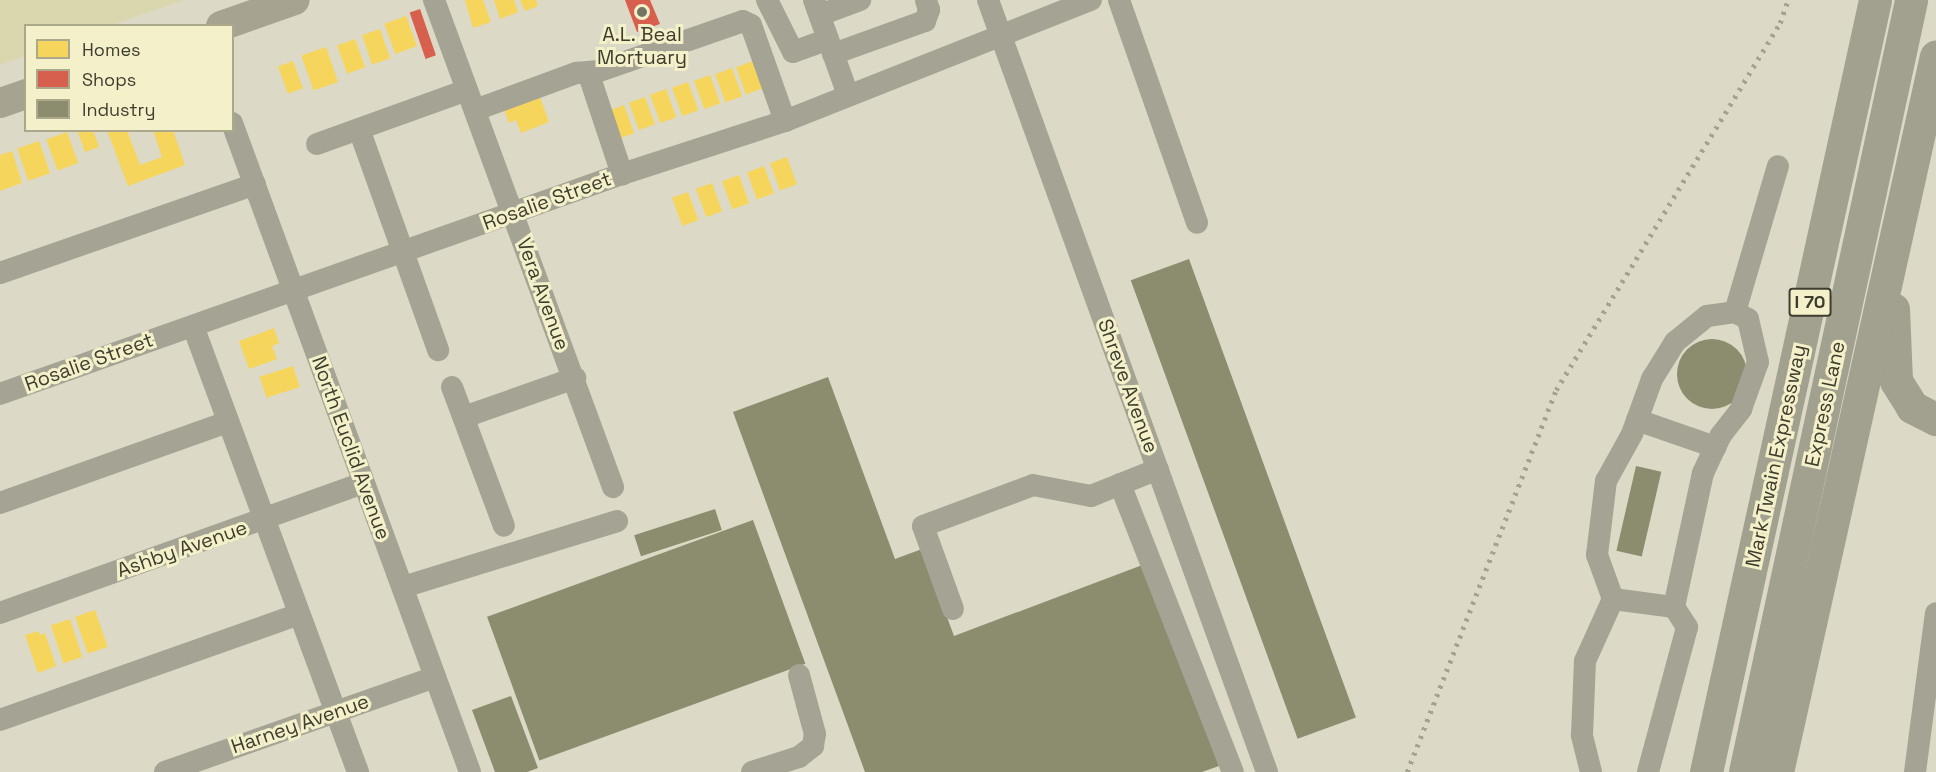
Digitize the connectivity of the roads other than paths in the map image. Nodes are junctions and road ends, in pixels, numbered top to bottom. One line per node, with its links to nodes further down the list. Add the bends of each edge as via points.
1 (295, 0): 12 (main road)
2 (434, 0): 19 (street, Vera Avenue)
3 (767, 0): 14 (street, via 793,52)
4 (860, 0): 11 (street)
5 (926, 0): 14 (street, via 929,14 925,21)
6 (988, 0): 13 (street, Shreve Avenue)
7 (1091, 0): 13 (street, Rosalie Street)
8 (1119, 0): 29 (street)
9 (1875, 0): 73 (highway, Mark Twain Expressway / I 70)
10 (1911, 0): 74 (highway, Express Lane)
11 (817, 8): 14 (street)
12 (227, 24)
13 (1000, 33): 18 (street, Rosalie Street); 45 (street, Shreve Avenue)
14 (831, 46): 18 (street)
15 (1936, 56): 30 (highway)
16 (588, 72): 19 (street); 21 (street, via 743,21 751,25); 26 (street)
17 (24, 95): 20 (main road)
18 (848, 95): 21 (street, Rosalie Street)
19 (471, 100): 23 (street); 28 (street, Vera Avenue)
20 (0, 103)
21 (785, 121): 26 (street, Rosalie Street)
22 (234, 128): 27 (street, North Euclid Avenue)
23 (359, 129): 24 (street); 31 (street)
24 (317, 144)
25 (1778, 166): 34 (street)
26 (622, 174): 28 (street, Rosalie Street)
27 (255, 184): 32 (street); 33 (street, North Euclid Avenue)
28 (514, 215): 31 (street, Rosalie Street); 37 (street, Vera Avenue)
29 (1197, 223)
30 (1893, 252): 41 (highway, via 1896,381 1912,407); 75 (highway)
31 (402, 253): 33 (street, Rosalie Street); 36 (street)
32 (0, 273)
33 (293, 290): 35 (street, Rosalie Street); 46 (street, North Euclid Avenue)
34 (1735, 312): 42 (street, via 1707,316 1676,342 1652,379); 44 (street, via 1748,319 1758,362 1741,409)
35 (193, 326): 39 (street, Rosalie Street); 43 (street)
36 (438, 350)
37 (575, 378): 40 (street); 48 (street, Vera Avenue)
38 (453, 387): 40 (street)
39 (0, 394)
40 (464, 417): 52 (street)
41 (1936, 419)
42 (1637, 420): 44 (street); 54 (street, via 1605,492 1597,555)
43 (227, 422): 49 (street); 50 (street)
44 (1715, 447): 55 (street, via 1702,473)
45 (1158, 469): 47 (street); 70 (street, Shreve Avenue)
46 (363, 483): 50 (street, Ashby Avenue); 53 (street, North Euclid Avenue)
47 (1120, 484): 56 (street, via 1091,496 1033,485 923,526); 69 (street)
48 (613, 487)
49 (0, 503)
50 (263, 520): 57 (street, Ashby Avenue); 59 (street)
51 (617, 521): 53 (street)
52 (504, 526)
53 (403, 587): 62 (street, North Euclid Avenue)
54 (1613, 599): 55 (street); 71 (street, via 1585,661 1582,735)
55 (1674, 607): 72 (street, via 1687,627)
56 (953, 609)
57 (0, 613)
58 (1936, 613): 60 (street)
59 (299, 615): 63 (street); 64 (street)
60 (1934, 645): 76 (street)
61 (799, 675): 68 (street, via 815,734 813,746 799,757)
62 (435, 677): 63 (street, Harney Avenue); 67 (street, North Euclid Avenue)
63 (336, 712): 65 (street, Harney Avenue); 66 (street)
64 (0, 720)
65 (165, 772)
66 (358, 772)
67 (470, 772)
68 (752, 772)
69 (1233, 772)
70 (1267, 772)
71 (1591, 772)
72 (1648, 772)
73 (1706, 772)
74 (1745, 772)
75 (1777, 772)
76 (1915, 772)

